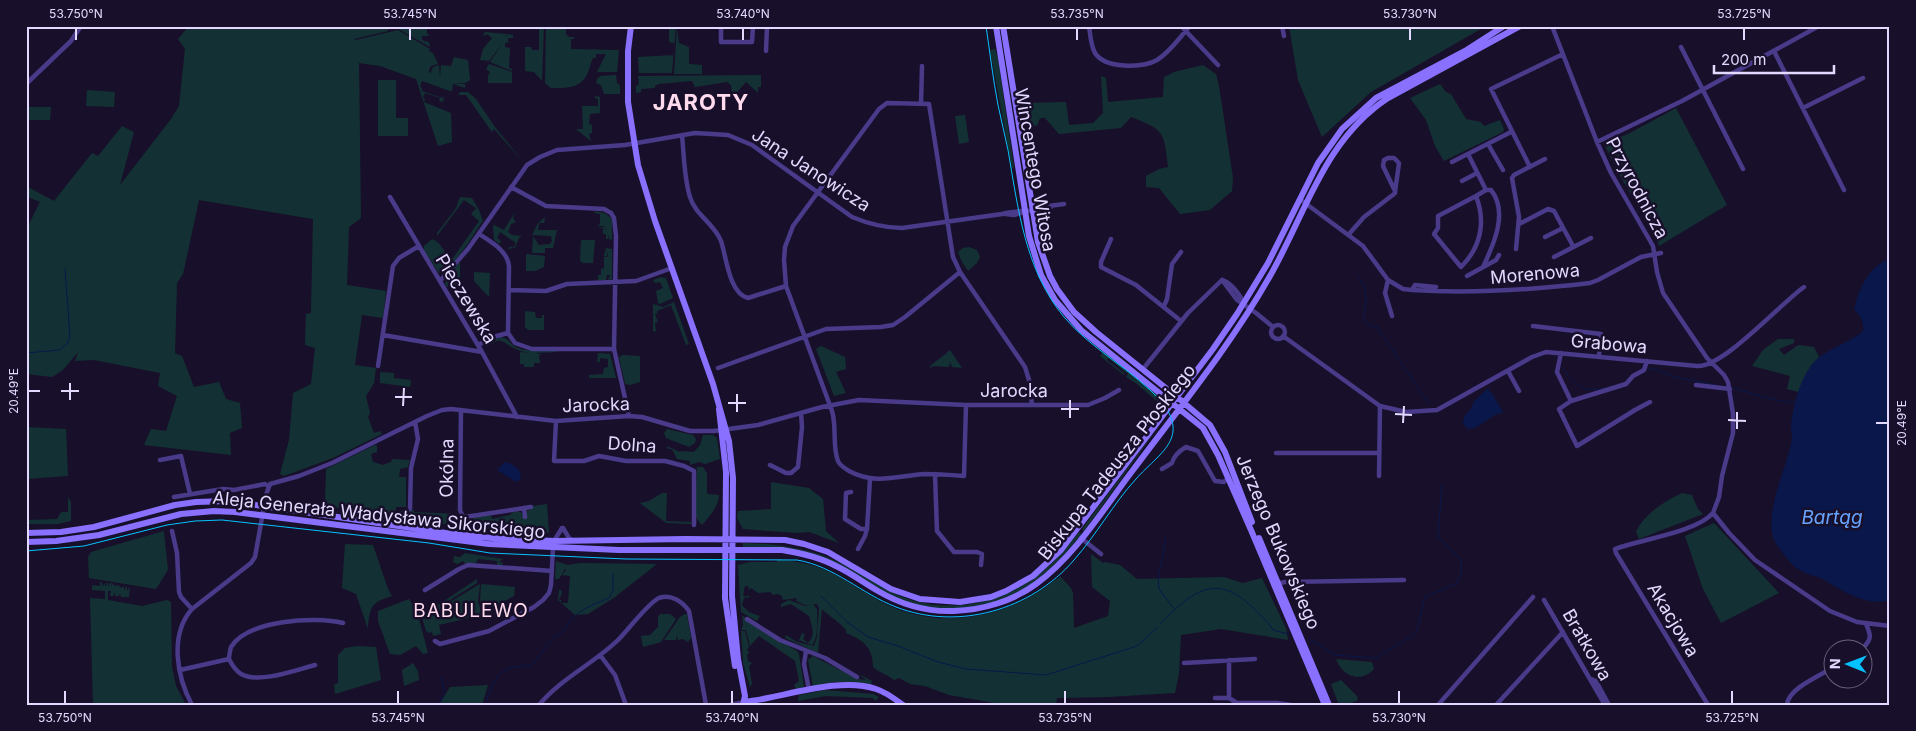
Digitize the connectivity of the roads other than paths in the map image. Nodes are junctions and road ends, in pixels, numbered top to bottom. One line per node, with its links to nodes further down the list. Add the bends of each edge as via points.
1 (81, 26): 26 (street, via 71,41)
2 (630, 26): 33 (main road, via 628,82)
3 (721, 26): 4 (street, via 721,42 752,42)
4 (753, 26)
5 (767, 26): 20 (street)
6 (996, 26): 54 (main road, Wincentego Witosa)
7 (1004, 26): 53 (main road, Wincentego Witosa)
8 (1089, 26): 17 (street, via 1093,51 1097,56 1122,66 1145,64 1159,58)
9 (1181, 26): 17 (street)
10 (1190, 26): 17 (street)
11 (1282, 26): 18 (street)
12 (1504, 26): 50 (main road, Biskupa Tadeusza Płoskiego, via 1376,98 1348,122 1328,147)
13 (1520, 26): 52 (main road, Biskupa Tadeusza Płoskiego, via 1381,103 1352,129 1334,152)
14 (1552, 26): 22 (street, Przyrodnicza)
15 (1819, 26): 16 (street)
16 (1813, 28): 21 (street)
17 (1185, 31): 23 (street)
18 (1284, 36)
19 (1681, 47): 27 (street)
20 (766, 51)
21 (1774, 51): 27 (street); 29 (street)
22 (1563, 54): 30 (street, via 1491,89); 32 (street, Przyrodnicza)
23 (1218, 65)
24 (922, 66): 28 (street)
25 (1863, 78): 29 (street)
26 (26, 84)
27 (1704, 89): 32 (street); 39 (street)
28 (921, 104): 47 (street, via 883,104); 55 (street, via 929,104)
29 (1802, 108): 45 (street)
30 (1511, 132): 34 (street); 38 (street)
31 (682, 135): 33 (street, Jana Janowicza); 47 (street, Jana Janowicza, via 728,135 752,144); 77 (street, via 690,197 698,213 717,233 739,291 748,298)
32 (1597, 142): 67 (street, Przyrodnicza, via 1613,177)
33 (634, 143): 43 (street, Jana Janowicza, via 548,153 526,165); 70 (main road, via 646,196)
34 (1488, 144): 35 (street); 40 (street)
35 (1468, 154): 37 (street); 41 (street)
36 (1545, 159): 38 (street)
37 (1452, 162)
38 (1530, 167): 56 (street, via 1512,178)
39 (1743, 168)
40 (1503, 170)
41 (1477, 173): 42 (street); 44 (street)
42 (1462, 181)
43 (511, 187): 58 (street, Jana Janowicza); 76 (street, via 546,206 594,207 611,213 616,227)
44 (1485, 188)
45 (1844, 190)
46 (1395, 191): 46 (street, via 1399,163 1388,158 1384,160 1384,166); 59 (street)
47 (817, 192): 55 (street, Jana Janowicza, via 852,217 871,225 902,228); 77 (street, via 790,230 784,260)
48 (390, 196): 63 (street, Pieczewska)
49 (1476, 196): 49 (street, via 1438,216 1438,228 1434,234 1461,267 1474,251 1480,236 1481,215); 71 (street, via 1491,190 1498,208 1498,230)
50 (1301, 200): 52 (street); 82 (main road, Biskupa Tadeusza Płoskiego)
51 (1064, 204): 53 (street, Jana Janowicza)
52 (1307, 204): 59 (street); 84 (main road, Biskupa Tadeusza Płoskiego)
53 (1033, 210): 54 (street, Jana Janowicza); 102 (main road, Wincentego Witosa, via 1043,258 1067,303 1083,321)
54 (1025, 211): 55 (street, Jana Janowicza); 108 (main road, Wincentego Witosa, via 1036,260 1056,300 1081,330)
55 (947, 222): 72 (street)
56 (1518, 224): 57 (street, via 1548,209 1554,211); 65 (street)
57 (1563, 228): 60 (street); 64 (street)
58 (479, 234): 75 (street, Jana Janowicza); 80 (street, via 506,256)
59 (1349, 234): 74 (street, via 1370,254)
60 (1545, 238)
61 (1591, 238): 64 (street)
62 (1111, 239): 83 (street, via 1100,262 1101,268 1136,285)
63 (419, 246): 75 (street, Pieczewska); 90 (street, via 399,258 393,266)
64 (1573, 246): 69 (street)
65 (1516, 249)
66 (1181, 252): 83 (street, via 1172,264)
67 (1658, 254): 81 (street, Morenowa, via 1641,257 1590,282 1495,292); 99 (street, Przyrodnicza, via 1657,272 1663,293)
68 (1499, 255): 71 (street)
69 (1554, 257)
70 (672, 268): 76 (street, via 636,282); 122 (main road, via 718,403)
71 (1483, 268): 73 (street)
72 (960, 272): 91 (street, via 893,325 833,328); 113 (street, via 1025,367)
73 (1467, 276)
74 (1388, 280): 81 (street, Morenowa); 85 (street, via 1385,293)
75 (440, 281): 93 (street, Pieczewska)
76 (615, 283): 80 (street, via 567,284 546,291); 94 (street)
77 (786, 286): 91 (street)
78 (1436, 286): 81 (street, via 1416,285)
79 (1804, 287): 99 (street, via 1749,336)
80 (509, 290): 89 (street)
81 (1412, 290)
82 (1244, 304): 84 (street); 86 (street, via 1236,290 1222,280); 108 (main road, Biskupa Tadeusza Płoskiego)
83 (1164, 306): 86 (street)
84 (1250, 309): 88 (street); 114 (main road, Biskupa Tadeusza Płoskiego)
85 (1392, 316)
86 (1182, 321): 102 (street)
87 (1534, 326): 97 (street, via 1601,334)
88 (1273, 327): 92 (street, via 1282,326); 92 (street, via 1271,334 1274,337)
89 (508, 333): 93 (street); 94 (street, via 515,343 527,348)
90 (383, 335): 95 (street); 100 (street)
91 (804, 336): 101 (street); 111 (street)
92 (1283, 336): 115 (street)
93 (478, 345): 95 (street, Pieczewska)
94 (614, 349): 118 (street)
95 (482, 352): 119 (street, Pieczewska)
96 (1561, 353): 97 (street, Grabowa); 103 (street, Grabowa, via 1540,354); 109 (street, via 1557,372)
97 (1599, 356): 98 (street, Grabowa)
98 (1647, 361): 99 (street, Grabowa, via 1703,366); 109 (street, via 1644,370 1626,384)
99 (1711, 363): 105 (street, Przyrodnicza, via 1724,375)
100 (378, 366)
101 (718, 368)
102 (1143, 369): 108 (main road, Wincentego Witosa)
103 (1508, 371): 107 (street); 115 (street, Grabowa, via 1438,410 1406,412)
104 (1696, 385): 105 (street)
105 (1730, 389): 140 (street, Przyrodnicza, via 1733,414 1731,445)
106 (1120, 390): 113 (street, Jarocka, via 1088,405)
107 (1519, 391)
108 (1175, 400): 114 (main road, Wincentego Witosa); 148 (main road, Biskupa Tadeusza Płoskiego, via 1056,556 1024,582 991,597 951,602 920,599 891,589 821,549 780,540)
109 (1571, 401): 110 (street, via 1559,409 1577,446)
110 (1650, 402)
111 (829, 405): 112 (street, Jarocka, via 871,400); 117 (street, Jarocka); 131 (street, via 840,465)
112 (966, 405): 113 (street, Jarocka); 128 (street, Jarocka, via 964,476)
113 (1032, 405)
114 (1182, 405): 130 (main road, Jerzego Bukowskiego, via 1204,428); 147 (main road, Biskupa Tadeusza Płoskiego); 160 (main road, Jerzego Bukowskiego, via 1205,420 1215,433)
115 (1380, 406): 124 (street)
116 (461, 410): 119 (street, Jarocka); 121 (street, Jarocka, via 442,410); 138 (street, Okólna, via 462,515)
117 (801, 413): 122 (street, Jarocka); 126 (street, via 798,467 786,473)
118 (628, 416): 120 (street, Jarocka); 122 (street, Jarocka, via 690,431)
119 (518, 417): 120 (street, Jarocka)
120 (556, 420): 143 (street, Dolna, via 554,461 584,461 599,456 626,461 665,461 694,471)
121 (415, 422): 132 (street, Jarocka, via 326,466); 139 (street, via 418,439 411,468)
122 (724, 430): 148 (main road, via 732,466)
123 (1276, 453): 124 (street)
124 (1379, 453): 129 (street)
125 (160, 460): 134 (street, via 181,456)
126 (770, 465)
127 (1162, 469): 130 (street, via 1186,448 1198,451 1208,473 1217,482)
128 (935, 474): 131 (street); 157 (street, via 937,531 954,552 982,554)
129 (1379, 476)
130 (1228, 478): 160 (main road, Jerzego Bukowskiego)
131 (870, 479): 144 (street)
132 (268, 486): 134 (street, Jarocka); 136 (street)
133 (851, 492): 144 (street, via 846,493 845,519)
134 (190, 494): 135 (street, Jarocka)
135 (174, 497)
136 (263, 506): 141 (street); 146 (main road, Aleja Generała Władysława Sikorskiego, via 196,502 95,527); 152 (main road, Aleja Generała Władysława Sikorskiego)
137 (531, 507): 138 (street, Okólna)
138 (524, 508): 142 (street)
139 (410, 509)
140 (1713, 513): 167 (street, via 1740,545 1773,574 1830,611); 201 (street, Akacjowa, via 1694,525 1615,549)
141 (262, 515): 151 (main road, Aleja Generała Władysława Sikorskiego, via 189,512 98,535); 152 (main road, Aleja Generała Władysława Sikorskiego, via 472,542); 164 (street, via 255,557 251,563)
142 (525, 517)
143 (694, 525)
144 (867, 529): 153 (street)
145 (172, 531): 164 (street, via 179,592)
146 (26, 534)
147 (1081, 538): 155 (main road, Biskupa Tadeusza Płoskiego, via 1052,571 1024,591 997,604 952,611 902,602 812,556 773,550); 156 (street)
148 (728, 539): 150 (main road, Aleja Generała Władysława Sikorskiego); 155 (main road)
149 (574, 540): 150 (main road, Aleja Generała Władysława Sikorskiego); 152 (main road, Aleja Generała Władysława Sikorskiego); 152 (street, via 568,538 563,527)
150 (619, 540): 154 (main road)
151 (26, 542)
152 (553, 544): 154 (main road, Aleja Generała Władysława Sikorskiego); 158 (street)
153 (858, 549)
154 (619, 550): 155 (main road, Aleja Generała Władysława Sikorskiego)
155 (728, 550): 186 (main road)
156 (1101, 554)
157 (982, 565)
158 (552, 571): 161 (street, via 468,565); 171 (street, via 549,593 534,607 489,631 440,644)
159 (1404, 580): 160 (street)
160 (1276, 583): 195 (main road, Jerzego Bukowskiego); 196 (main road, Jerzego Bukowskiego)
161 (425, 590)
162 (1533, 597): 197 (street)
163 (1544, 600): 169 (street, Bratkowa)
164 (192, 609): 179 (street, via 184,620 180,635)
165 (747, 619): 172 (street, via 780,640)
166 (343, 622): 174 (street, via 294,620 251,631 230,649)
167 (1866, 624): 168 (street); 170 (street)
168 (1890, 626)
169 (1564, 632): 182 (street, Bratkowa); 198 (street)
170 (1870, 638)
171 (435, 641)
172 (806, 651): 181 (street); 183 (street, via 804,664)
173 (600, 655): 189 (street); 190 (street, via 614,675); 191 (street, via 654,600 665,597 677,600 690,616)
174 (229, 659): 178 (street, via 236,670 252,677); 179 (street)
175 (1229, 660): 176 (street); 177 (street); 185 (street)
176 (1255, 660)
177 (1184, 663)
178 (315, 665)
179 (180, 670): 188 (street)
180 (1824, 672): 202 (street, via 1796,689 1788,698)
181 (857, 677)
182 (1590, 678): 199 (street, Bratkowa); 200 (street, via 1596,681)
183 (809, 690): 186 (main road); 193 (main road, via 835,685 878,689)
184 (1215, 698): 185 (street)
185 (1229, 698): 187 (street)
186 (744, 704): 192 (street)
187 (1237, 704): 194 (street)
188 (192, 705)
189 (539, 705)
190 (626, 705)
191 (706, 705)
192 (730, 705)
193 (903, 705)
194 (1291, 705)
195 (1325, 705)
196 (1329, 705)
197 (1438, 705)
198 (1496, 705)
199 (1605, 705)
200 (1609, 705)
201 (1708, 705)
202 (1787, 705)

